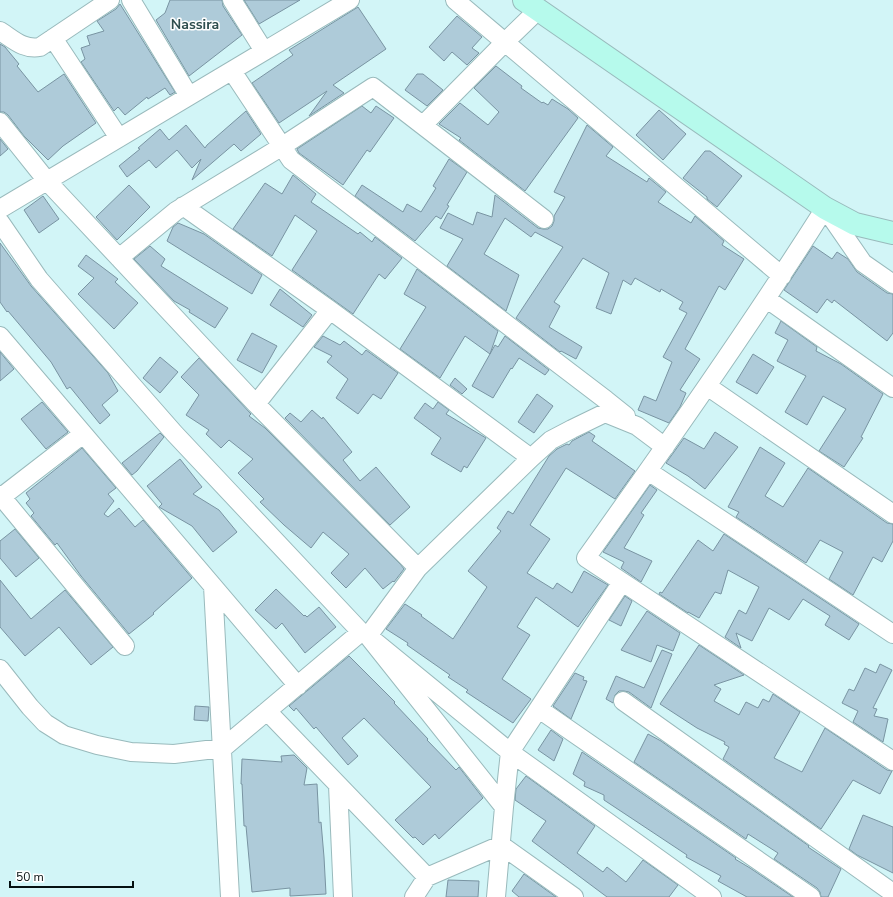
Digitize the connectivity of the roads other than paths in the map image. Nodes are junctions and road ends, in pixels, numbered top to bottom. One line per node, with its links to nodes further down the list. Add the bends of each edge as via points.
1 (110, 0): 8 (street)
2 (132, 0): 12 (street)
3 (232, 0): 10 (street)
4 (455, 0): 9 (street)
5 (338, 3): 10 (street)
6 (531, 5): 9 (street); 19 (main road)
7 (0, 31): 8 (street, via 25,47 40,47)
8 (53, 38): 15 (street)
9 (505, 42): 14 (street); 25 (street)
10 (264, 51): 11 (street)
11 (232, 70): 12 (street); 16 (street)
12 (189, 96): 15 (street)
13 (0, 122): 17 (street)
14 (423, 125): 16 (street, via 373,87); 21 (street)
15 (119, 138): 17 (street)
16 (281, 147): 18 (street); 33 (street, via 291,160)
17 (47, 181): 20 (street); 24 (street)
18 (183, 206): 24 (street); 28 (street)
19 (825, 208): 23 (main road, via 855,224); 25 (street); 26 (street, via 863,263)
20 (0, 209)
21 (544, 219)
22 (0, 222): 43 (street, via 39,279 174,434)
23 (893, 233)
24 (119, 258): 32 (street)
25 (782, 276): 27 (street)
26 (893, 284)
27 (767, 299): 30 (street); 31 (street)
28 (330, 310): 32 (street); 36 (street)
29 (2, 342): 34 (street)
30 (707, 386): 35 (street); 39 (street)
31 (893, 388)
32 (256, 404): 40 (street)
33 (637, 426): 35 (street); 36 (street, via 605,413 551,440)
34 (83, 434): 38 (street); 42 (street)
35 (665, 447): 37 (street)
36 (531, 458): 40 (street)
37 (648, 471): 41 (street, via 586,558); 44 (street)
38 (1, 497): 45 (street)
39 (893, 514)
40 (418, 568): 43 (street)
41 (622, 582): 49 (street); 53 (street)
42 (213, 586): 47 (street); 51 (street)
43 (365, 634): 47 (street); 52 (street); 55 (street)
44 (893, 634)
45 (125, 646)
46 (0, 669): 51 (street, via 45,723 64,735 131,752 174,754)
47 (298, 686): 50 (street)
48 (623, 701): 58 (street)
49 (539, 709): 52 (street); 65 (street)
50 (267, 711): 51 (street); 54 (street)
51 (223, 748): 59 (street)
52 (510, 752): 55 (street); 64 (street)
53 (893, 761)
54 (338, 785): 57 (street); 60 (street)
55 (504, 807): 56 (street)
56 (501, 845): 57 (street); 62 (street); 63 (street)
57 (427, 877): 61 (street)
58 (893, 894)
59 (230, 897)
60 (343, 897)
61 (414, 897)
62 (496, 897)
63 (574, 897)
64 (712, 897)
65 (811, 897)

